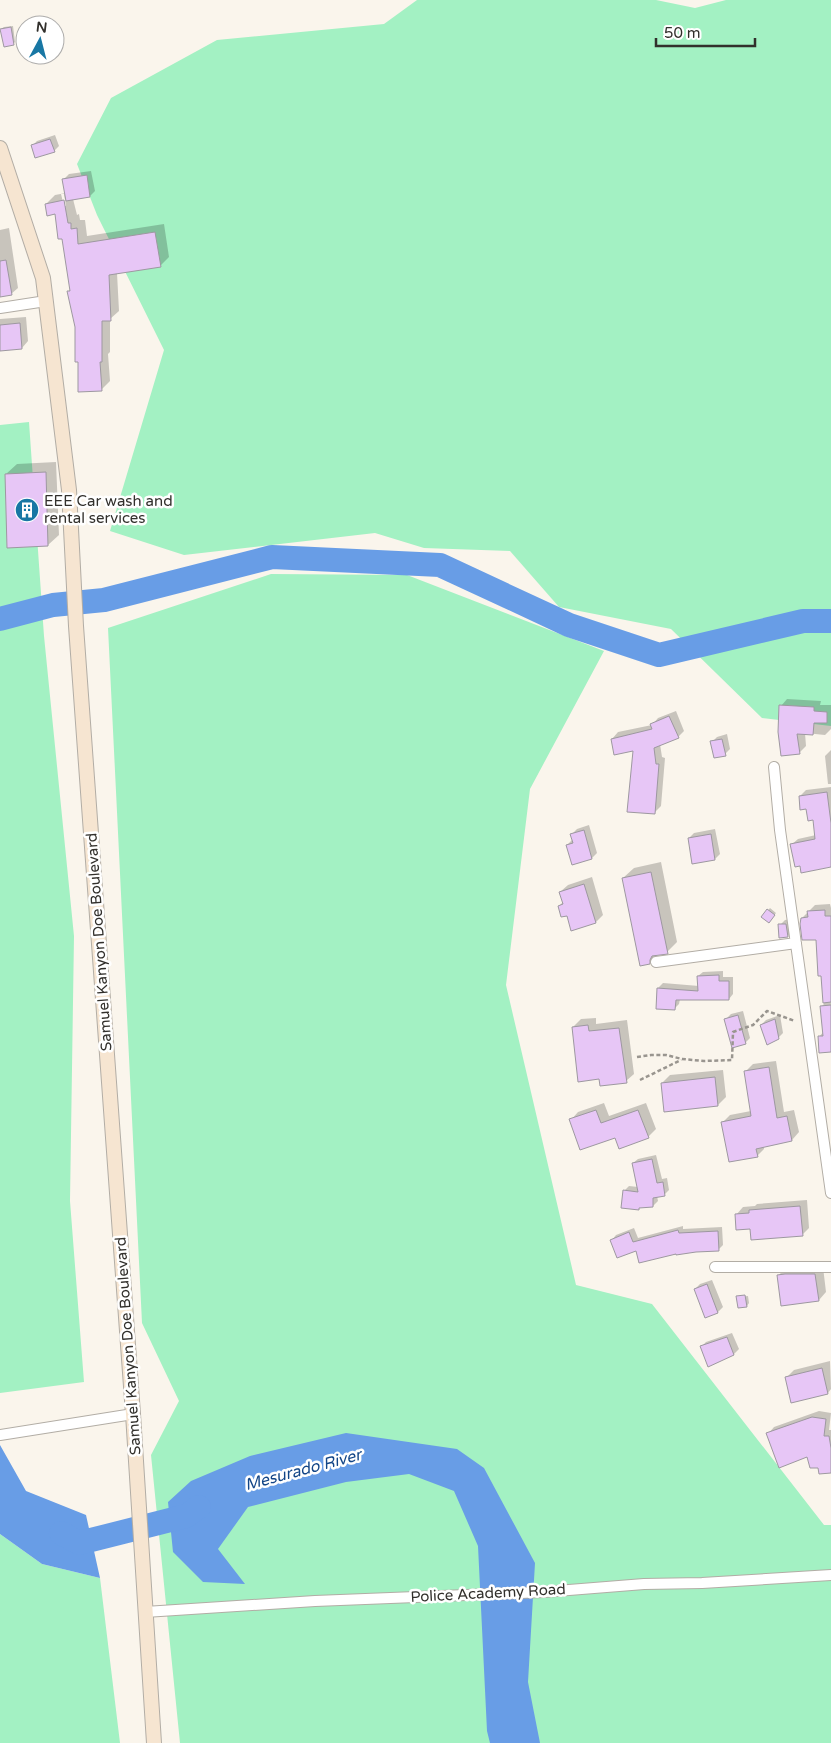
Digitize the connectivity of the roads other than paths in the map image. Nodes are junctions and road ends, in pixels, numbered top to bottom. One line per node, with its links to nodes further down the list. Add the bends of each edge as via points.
1 (0, 148): 2 (street, Samuel Kanyon Doe Boulevard, via 43,278)
2 (46, 301): 3 (street); 10 (street, Samuel Kanyon Doe Boulevard, via 69,490)
3 (0, 308)
4 (774, 767): 5 (street)
5 (796, 943): 6 (street); 7 (street)
6 (656, 962)
7 (831, 1193)
8 (715, 1267): 9 (street)
9 (831, 1267)
10 (133, 1414): 11 (street); 13 (street, Samuel Kanyon Doe Boulevard)
11 (0, 1435)
12 (831, 1575): 13 (street, Police Academy Road)
13 (145, 1612): 14 (street, Samuel Kanyon Doe Boulevard)
14 (154, 1743)

